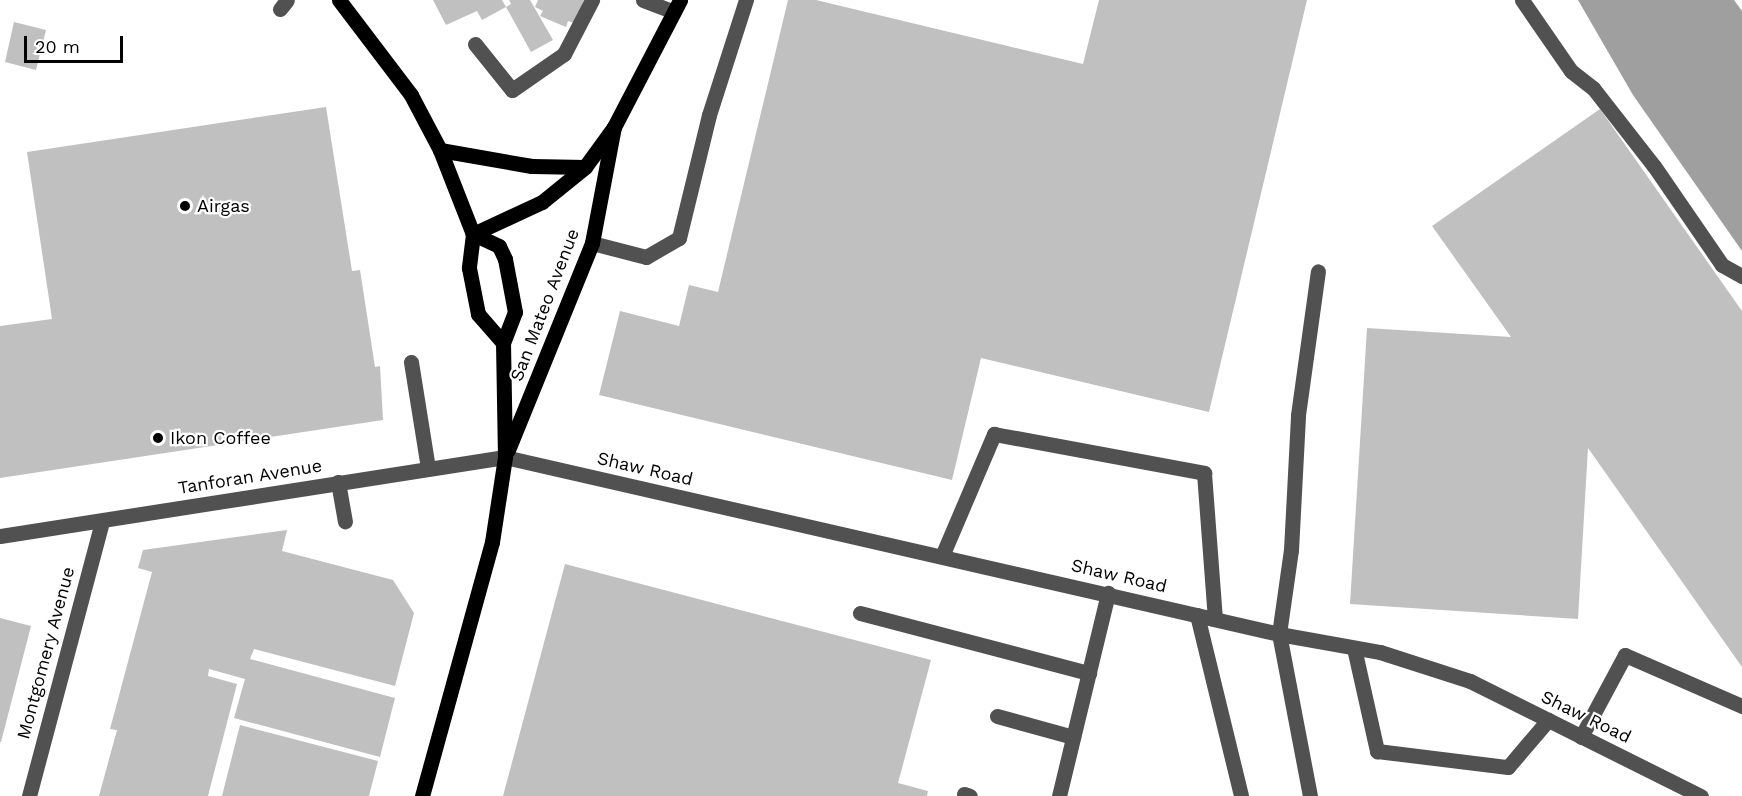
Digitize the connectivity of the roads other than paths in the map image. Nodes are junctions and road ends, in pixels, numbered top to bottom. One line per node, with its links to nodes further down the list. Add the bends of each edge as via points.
1 (339, 0): 9 (main road, via 411,95)
2 (592, 0): 7 (street, via 564,54 512,90)
3 (643, 0): 6 (street)
4 (746, 0): 12 (street, via 709,116 680,237 646,257)
5 (1522, 0): 14 (street, via 1571,71 1593,88 1654,165 1722,264)
6 (677, 6): 8 (main road, San Mateo Avenue)
7 (476, 44)
8 (614, 126): 10 (main road, San Mateo Avenue); 12 (main road, San Mateo Avenue)
9 (440, 150): 10 (main road, via 532,166); 11 (main road)
10 (585, 167): 11 (main road, San Mateo Avenue, via 542,202)
11 (473, 234): 15 (main road, San Mateo Avenue, via 469,268 478,314); 15 (main road, San Mateo Avenue, via 499,246 505,259 515,312)
12 (592, 243): 17 (main road, San Mateo Avenue)
13 (1318, 271): 28 (street, via 1298,416 1291,550)
14 (1742, 276)
15 (503, 343): 17 (main road, San Mateo Avenue)
16 (411, 362): 18 (street)
17 (505, 457): 18 (street, Tanforan Avenue); 23 (street, Shaw Road); 37 (main road, San Mateo Avenue, via 492,542)
18 (428, 468): 19 (street, Tanforan Avenue)
19 (338, 483): 20 (street); 21 (street, Tanforan Avenue)
20 (345, 520)
21 (102, 521): 22 (street, Tanforan Avenue); 36 (street, Montgomery Avenue)
22 (0, 536)
23 (942, 556): 24 (street, Shaw Road); 27 (street, via 994,434 1204,473)
24 (1108, 593): 26 (street, Shaw Road); 30 (street)
25 (860, 613): 30 (street)
26 (1197, 615): 27 (street, Shaw Road); 39 (street)
27 (1215, 619): 28 (street, Shaw Road)
28 (1279, 634): 29 (street, Shaw Road); 40 (street)
29 (1354, 648): 33 (street, Shaw Road, via 1470,681); 33 (street, via 1377,751 1508,767)
30 (1089, 673): 35 (street)
31 (1742, 706): 34 (street, via 1625,655)
32 (997, 716): 35 (street)
33 (1548, 720): 34 (street, Shaw Road)
34 (1581, 736): 41 (street, Shaw Road)
35 (1073, 737): 38 (street)
36 (29, 796)
37 (422, 796)
38 (1059, 796)
39 (1241, 796)
40 (1310, 796)
41 (1701, 796)

